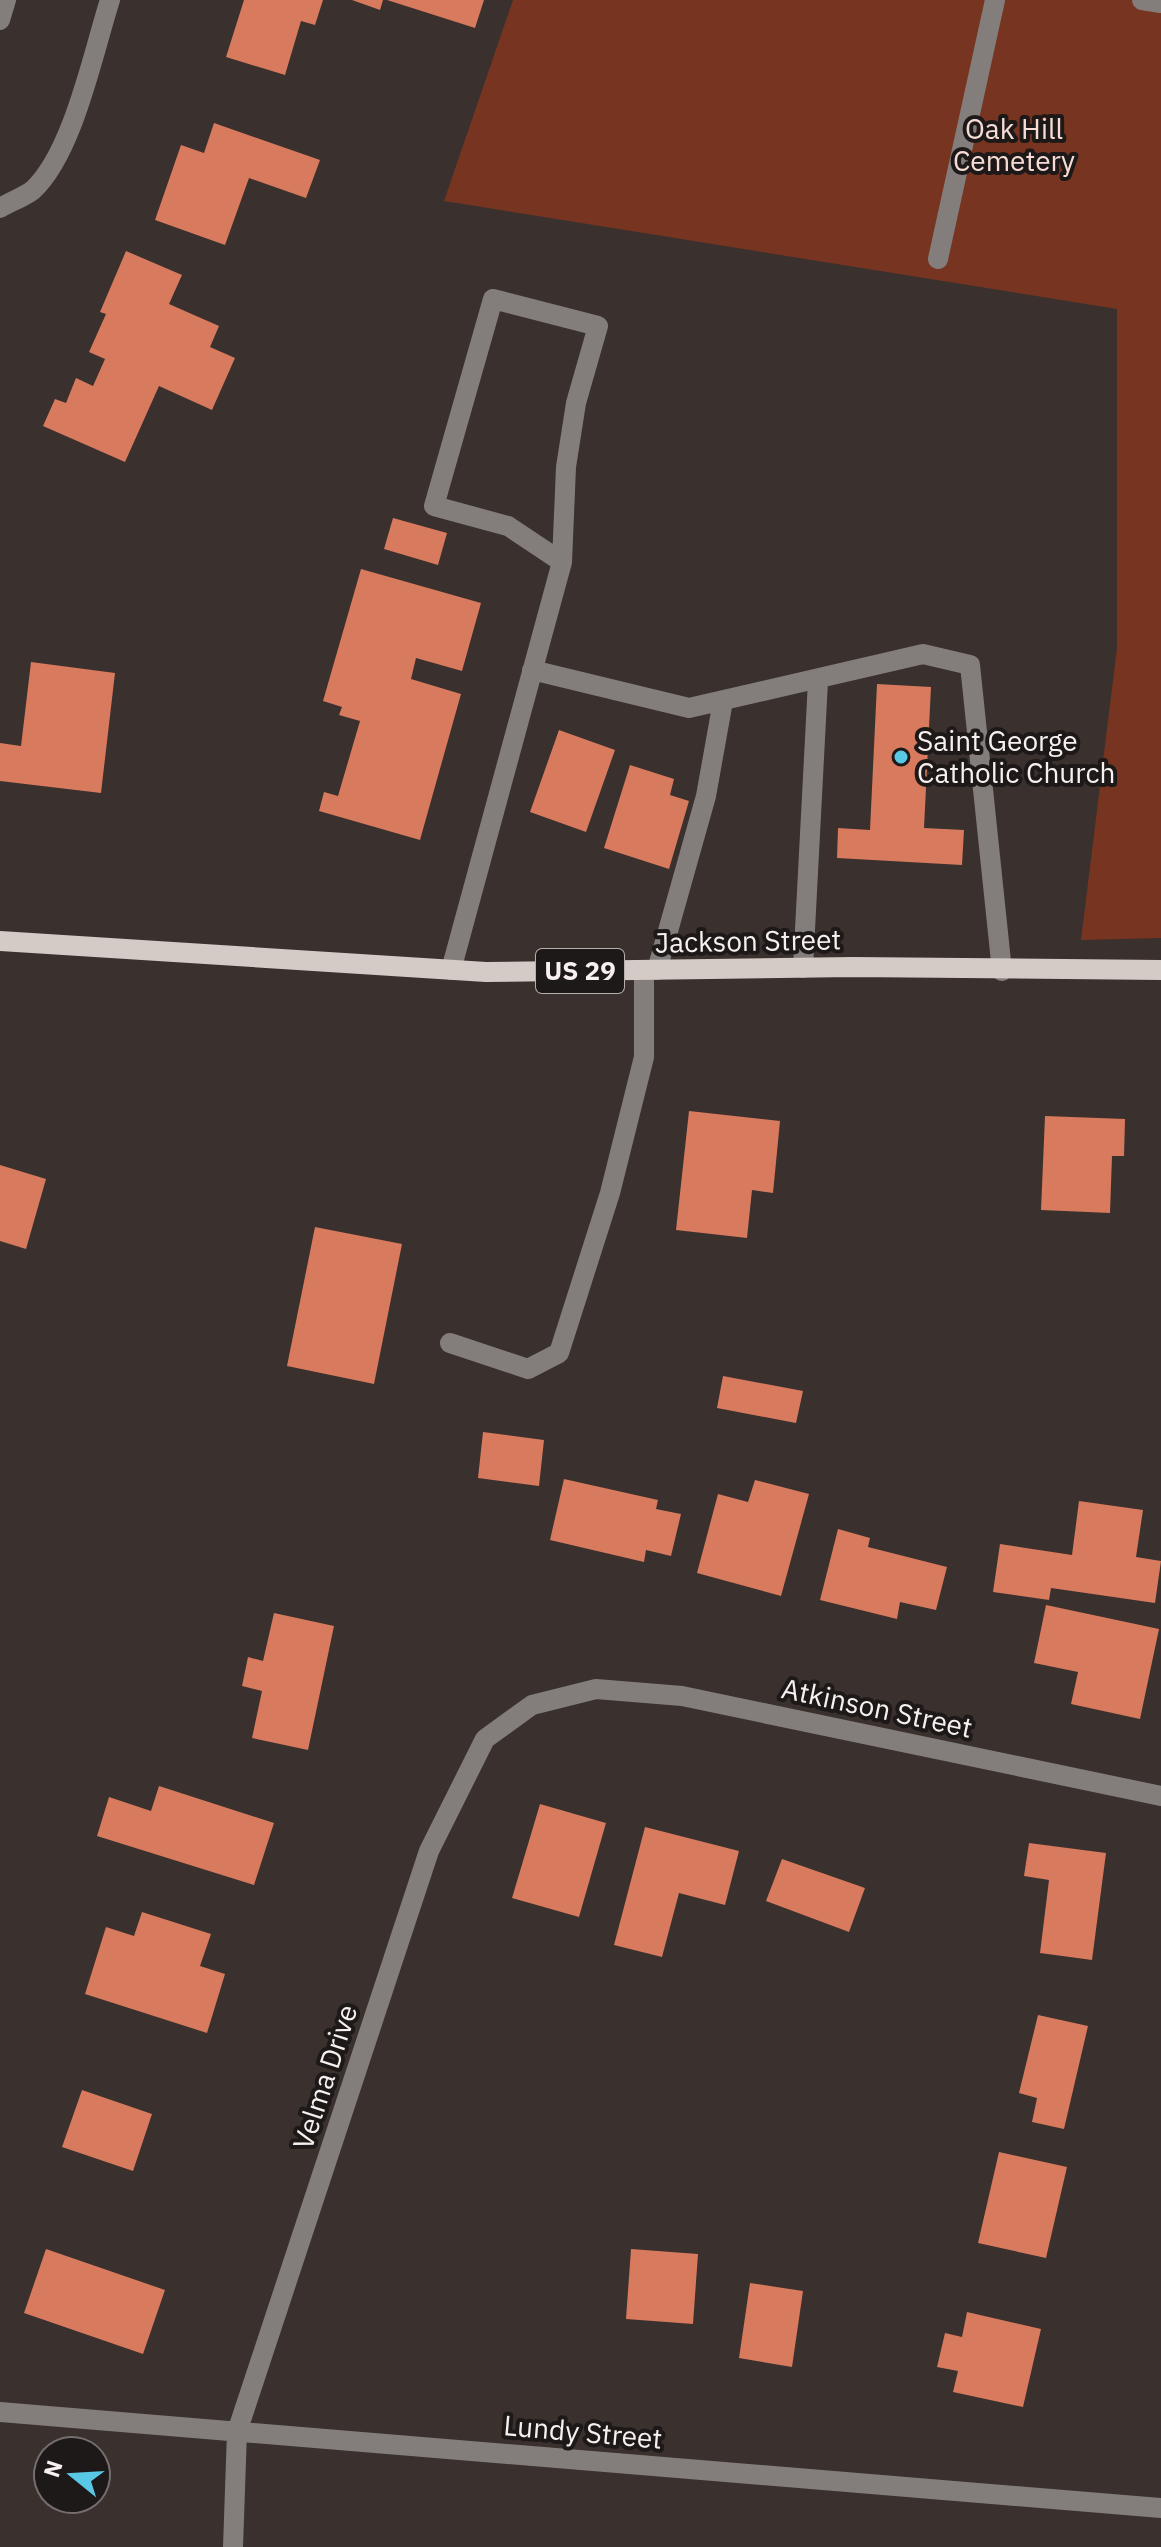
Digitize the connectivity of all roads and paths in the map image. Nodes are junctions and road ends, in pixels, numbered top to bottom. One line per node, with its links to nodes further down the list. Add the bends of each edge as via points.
1 (6, 0): 6 (street)
2 (110, 0): 7 (street, via 54,164 32,191)
3 (995, 0): 8 (street)
4 (1142, 0): 5 (street)
5 (1161, 3)
6 (0, 20)
7 (0, 208)
8 (938, 259)
9 (562, 562): 9 (street, via 570,441 598,326 493,299 434,506 508,526); 10 (street)
10 (532, 670): 12 (street, via 689,708); 15 (street)
11 (818, 681): 12 (street); 14 (street); 18 (street, via 923,654 970,665)
12 (723, 701): 16 (street, via 706,796)
13 (0, 941): 15 (main road, Jackson Street / US 29)
14 (803, 968): 16 (main road, Jackson Street / US 29); 18 (main road, Jackson Street / US 29)
15 (451, 970): 16 (main road, Jackson Street / US 29)
16 (650, 970): 19 (street, via 644,1057 610,1193 559,1353 528,1369)
17 (1161, 970): 18 (main road, Jackson Street / US 29)
18 (1002, 971)
19 (450, 1343)
20 (579, 1694): 21 (street, Atkinson Street, via 596,1689 682,1696); 23 (street, Velma Drive, via 532,1705 485,1739 429,1851)
21 (1161, 1796)
22 (0, 2412): 23 (street, Lundy Street)
23 (237, 2432): 24 (street, Lundy Street); 25 (street, Velma Drive)
24 (1161, 2508)
25 (233, 2547)

